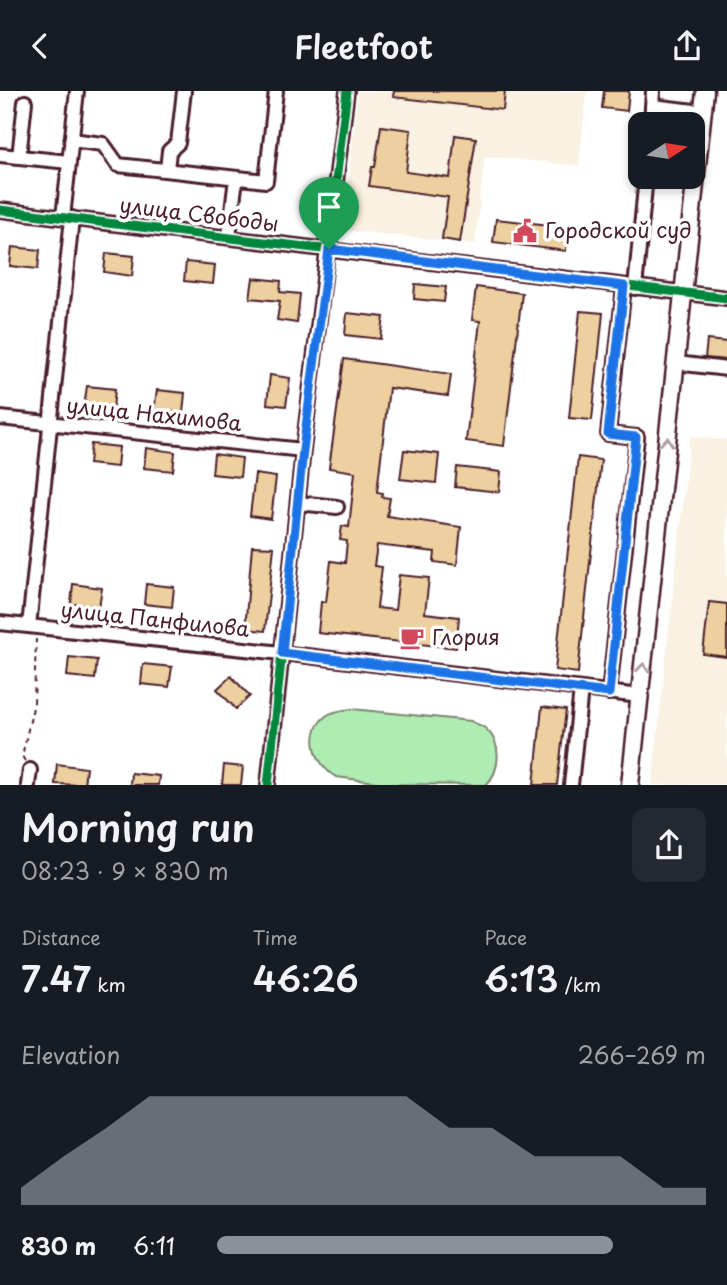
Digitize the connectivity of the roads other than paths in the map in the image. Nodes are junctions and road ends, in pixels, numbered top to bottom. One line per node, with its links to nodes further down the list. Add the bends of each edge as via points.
1 (77, 91): 11 (street)
2 (184, 91): 15 (street, via 178,143 169,151)
3 (276, 91): 16 (street, via 265,181)
4 (347, 91): 22 (street)
5 (653, 91): 8 (street)
6 (705, 91): 10 (main road)
7 (25, 102): 13 (street)
8 (652, 106): 9 (street); 10 (street)
9 (652, 112)
10 (703, 112)
11 (71, 140): 14 (street); 15 (street, via 103,143 118,165)
12 (0, 155): 13 (street)
13 (19, 157): 14 (street)
14 (69, 162): 20 (street)
15 (167, 170): 16 (street)
16 (236, 178): 21 (street)
17 (644, 189): 23 (street)
18 (695, 189): 24 (main road)
19 (0, 210): 20 (street, улица Свободы)
20 (68, 218): 21 (street, улица Свободы); 29 (street)
21 (229, 236): 22 (street, улица Свободы)
22 (329, 249): 23 (street, улица Свободы); 30 (street)
23 (630, 287): 24 (street, улица Свободы); 37 (street, via 608,434 636,437)
24 (684, 293): 25 (street, улица Свободы); 26 (main road)
25 (727, 298)
26 (676, 363): 27 (street); 38 (main road, one-way to 26)
27 (727, 369)
28 (0, 418): 29 (street, улица Нахимова)
29 (49, 423): 30 (street, улица Нахимова); 34 (street)
30 (303, 450): 31 (street)
31 (298, 503): 32 (street); 35 (street)
32 (337, 507)
33 (0, 623): 34 (street, улица Панфилова)
34 (32, 627): 35 (street, улица Панфилова)
35 (282, 653): 36 (street, улица Панфилова); 41 (street)
36 (581, 689): 37 (street, улица Панфилова); 42 (street)
37 (609, 693): 38 (street, улица Панфилова)
38 (640, 697): 43 (main road)
39 (30, 770): 40 (street)
40 (28, 785)
41 (268, 785)
42 (571, 785)
43 (630, 785)

